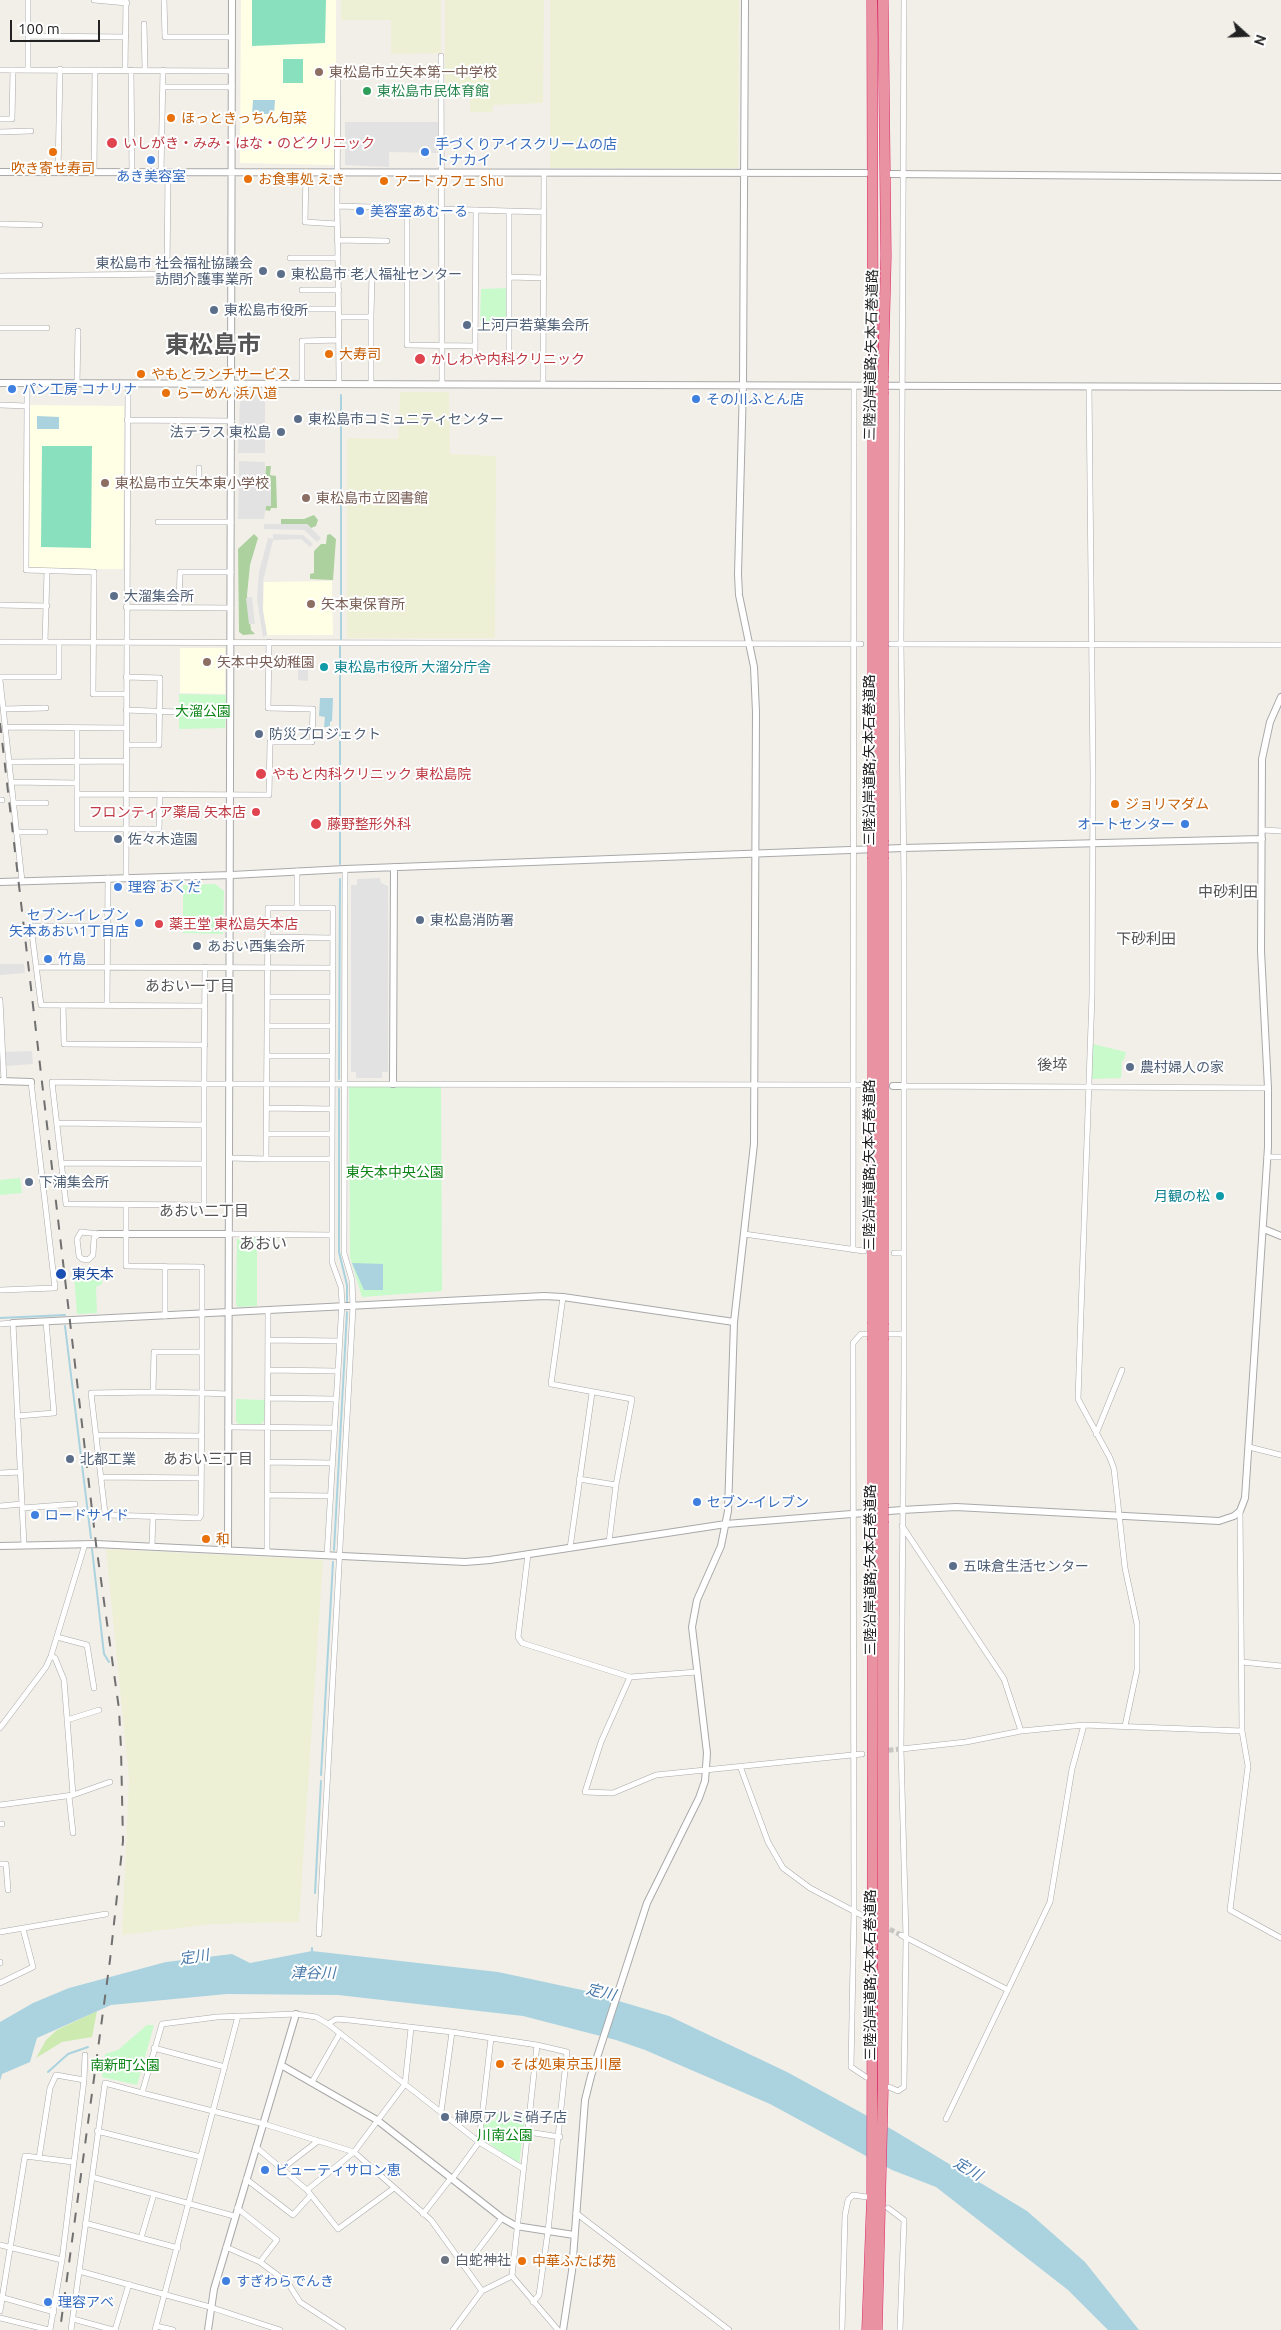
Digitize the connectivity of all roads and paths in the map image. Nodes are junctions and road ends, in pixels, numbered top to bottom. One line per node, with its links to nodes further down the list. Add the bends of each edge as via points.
1 (28, 0): 11 (street)
2 (94, 0): 9 (street)
3 (164, 0): 13 (street, via 165,37)
4 (232, 0): 13 (street)
5 (745, 0): 40 (street)
6 (872, 0): 74 (highway, 三陸沿岸道路;矢本石巻道路)
7 (883, 0): 74 (highway, 三陸沿岸道路;矢本石巻道路, via 886,256)
8 (904, 0): 43 (street)
9 (126, 1): 12 (street)
10 (144, 24): 17 (street)
11 (29, 36): 12 (street); 15 (street)
12 (126, 37): 21 (street)
13 (232, 38): 23 (street)
14 (441, 56): 38 (street)
15 (28, 68): 16 (street); 19 (street)
16 (60, 69): 20 (street); 34 (street)
17 (145, 69): 21 (street); 22 (street)
18 (0, 70): 19 (street)
19 (12, 70): 27 (street, via 12,119)
20 (95, 70): 21 (street); 35 (street)
21 (128, 70): 36 (street)
22 (163, 70): 23 (street); 26 (street)
23 (231, 71): 25 (street)
24 (338, 71): 33 (street)
25 (232, 87): 26 (street); 31 (street)
26 (164, 88): 37 (street)
27 (0, 119)
28 (31, 131): 29 (street)
29 (0, 132)
30 (0, 172): 34 (street)
31 (231, 172): 32 (street); 37 (street); 81 (street)
32 (306, 172): 33 (street); 52 (street, via 305,222)
33 (337, 172): 38 (street); 45 (street)
34 (58, 173): 35 (street)
35 (94, 173): 36 (street)
36 (132, 173): 37 (street)
37 (164, 173): 59 (street, via 167,274)
38 (442, 173): 39 (street); 47 (street)
39 (544, 173): 40 (street); 50 (street)
40 (746, 173): 41 (street); 85 (street)
41 (866, 173)
42 (891, 174): 43 (street)
43 (903, 174): 44 (street); 87 (street)
44 (1281, 177)
45 (337, 206): 46 (street); 52 (street)
46 (408, 208): 47 (street); 72 (street, via 407,344)
47 (442, 209): 48 (street); 72 (street)
48 (476, 210): 49 (street); 73 (street)
49 (509, 212): 50 (street); 60 (street)
50 (544, 212): 61 (street)
51 (0, 224): 53 (street)
52 (337, 224): 54 (street)
53 (40, 225)
54 (337, 240): 55 (street); 57 (street)
55 (388, 241)
56 (290, 258): 57 (street)
57 (338, 258): 58 (street)
58 (339, 273): 63 (street); 66 (street, via 372,274)
59 (0, 276)
60 (510, 277): 61 (street); 73 (street, via 509,358 475,358)
61 (544, 278): 84 (street)
62 (302, 290): 63 (street)
63 (339, 290): 65 (street)
64 (304, 309): 65 (street)
65 (339, 309): 67 (street)
66 (371, 317): 67 (street); 82 (street)
67 (339, 318): 71 (street)
68 (0, 328): 69 (street)
69 (47, 328)
70 (78, 331): 79 (street)
71 (339, 340): 75 (street, via 302,341); 76 (street)
72 (442, 346): 73 (street); 83 (street)
73 (475, 346)
74 (878, 376): 276 (highway, 三陸沿岸道路;矢本石巻道路, bridge)
75 (302, 383): 76 (street); 81 (street)
76 (339, 383): 82 (street)
77 (0, 384): 78 (street)
78 (27, 384): 79 (street); 91 (street)
79 (77, 384): 80 (street)
80 (128, 384): 81 (street); 92 (street)
81 (232, 384): 93 (street)
82 (371, 384): 83 (street)
83 (442, 384): 84 (street)
84 (543, 384): 85 (street)
85 (743, 385): 86 (street); 112 (street, via 738,574)
86 (854, 386): 87 (street); 113 (street)
87 (902, 386): 88 (street); 115 (street)
88 (1089, 387): 89 (street); 116 (street)
89 (1281, 387)
90 (0, 405): 91 (street)
91 (27, 406): 98 (street, via 26,570)
92 (127, 420): 93 (street); 102 (street)
93 (232, 421): 95 (street)
94 (199, 468): 95 (street, via 199,485)
95 (232, 484): 97 (street)
96 (158, 522): 97 (street)
97 (231, 522): 99 (street)
98 (47, 571): 101 (street); 108 (street, via 94,572)
99 (231, 572): 103 (street, via 180,572); 104 (street)
100 (0, 605): 101 (street)
101 (46, 606): 106 (street)
102 (126, 607): 103 (street); 109 (street)
103 (179, 607): 104 (street)
104 (231, 608): 110 (street)
105 (0, 642): 106 (street)
106 (45, 642): 107 (street)
107 (59, 642): 108 (street); 119 (street, via 59,678)
108 (93, 642): 109 (street); 120 (street, via 93,694)
109 (126, 642): 110 (street); 118 (street)
110 (230, 642): 111 (street); 139 (street)
111 (269, 642): 112 (street); 139 (street, via 268,708 313,709 312,742 270,742 269,795)
112 (748, 644): 113 (street); 151 (street, via 756,690)
113 (858, 644): 150 (street)
114 (890, 644): 115 (street)
115 (901, 644): 116 (street); 149 (street)
116 (1091, 645): 117 (street); 148 (street)
117 (1281, 646)
118 (126, 677): 120 (street); 125 (street, via 160,678)
119 (0, 679): 123 (street)
120 (126, 694): 124 (street)
121 (1281, 697): 143 (street, via 1270,722 1262,759)
122 (46, 708): 123 (street)
123 (3, 709): 127 (street)
124 (126, 710): 125 (street); 129 (street)
125 (159, 711): 126 (street); 130 (street, via 159,745)
126 (176, 712)
127 (5, 727): 128 (street); 131 (street)
128 (77, 728): 129 (street); 132 (street)
129 (126, 728): 130 (street)
130 (126, 745): 133 (street)
131 (9, 762): 132 (street); 134 (street)
132 (77, 762): 133 (street); 135 (street)
133 (126, 762): 137 (street)
134 (11, 782): 135 (street); 141 (street)
135 (77, 783): 136 (street)
136 (77, 794): 137 (street); 142 (street, via 77,828)
137 (126, 794): 138 (street); 142 (street)
138 (160, 794): 139 (street); 142 (street, via 159,829)
139 (231, 794): 155 (street)
140 (46, 803): 141 (street)
141 (14, 804): 145 (street)
142 (126, 829): 156 (street)
143 (1264, 830): 144 (street); 147 (street)
144 (1281, 831)
145 (16, 832): 146 (street); 158 (street)
146 (45, 832)
147 (1262, 839): 148 (street); 197 (street, via 1261,951)
148 (1092, 843): 149 (street); 196 (street)
149 (904, 848): 150 (street); 195 (street)
150 (854, 850): 151 (street); 191 (street)
151 (755, 854): 152 (street); 192 (street)
152 (394, 867): 153 (street); 190 (street)
153 (345, 869): 154 (street); 189 (street)
154 (297, 872): 155 (street); 160 (street)
155 (232, 875): 156 (street); 167 (street)
156 (126, 877): 157 (street)
157 (108, 878): 158 (street); 161 (street)
158 (22, 881): 159 (street)
159 (0, 882)
160 (297, 908): 162 (street, via 268,908); 163 (street, via 333,908)
161 (108, 926): 164 (street, via 31,926); 165 (street)
162 (268, 937): 163 (street); 168 (street)
163 (332, 938): 169 (street)
164 (36, 967): 165 (street); 173 (street, via 41,1005)
165 (108, 967): 166 (street); 174 (street)
166 (205, 967): 167 (street); 175 (street)
167 (231, 967): 168 (street); 186 (street)
168 (268, 967): 169 (street); 170 (street)
169 (332, 968): 171 (street)
170 (268, 997): 171 (street); 177 (street)
171 (332, 997): 178 (street)
172 (0, 1000): 176 (street)
173 (64, 1005): 174 (street); 179 (street, via 64,1044)
174 (107, 1005): 175 (street)
175 (205, 1006): 179 (street)
176 (0, 1012): 180 (street)
177 (267, 1026): 178 (street); 181 (street)
178 (332, 1026): 182 (street)
179 (205, 1045): 185 (street)
180 (1, 1052): 183 (street)
181 (267, 1056): 182 (street); 187 (street)
182 (332, 1056): 188 (street)
183 (2, 1081): 184 (street)
184 (31, 1082): 224 (street, via 55,1288)
185 (204, 1084): 186 (street); 200 (street, via 52,1082); 201 (street)
186 (230, 1084): 187 (street); 205 (street)
187 (267, 1084): 188 (street); 198 (street)
188 (332, 1084): 189 (street); 199 (street)
189 (345, 1084): 190 (street); 227 (street, via 344,1254 352,1280)
190 (393, 1084): 192 (street)
191 (852, 1084): 192 (street); 193 (street); 219 (street)
192 (754, 1085): 216 (street, via 753,1150)
193 (864, 1085)
194 (893, 1086): 195 (street)
195 (903, 1086): 196 (street); 222 (street)
196 (1089, 1086): 197 (street); 253 (street, via 1078,1399)
197 (1268, 1088): 204 (street)
198 (267, 1108): 199 (street); 202 (street)
199 (332, 1109): 203 (street)
200 (57, 1123): 201 (street); 209 (street)
201 (204, 1124): 210 (street)
202 (267, 1134): 203 (street); 206 (street)
203 (332, 1134): 208 (street)
204 (1267, 1157): 207 (street); 212 (street)
205 (230, 1158): 206 (street); 215 (street)
206 (266, 1158): 208 (street)
207 (1281, 1158)
208 (332, 1159): 217 (street)
209 (62, 1163): 210 (street); 211 (street, via 66,1204)
210 (204, 1164): 211 (street, via 204,1205)
211 (126, 1205): 214 (street)
212 (1264, 1229): 218 (street); 256 (street)
213 (99, 1234): 213 (street, via 93,1242 92,1256 88,1260 82,1259 79,1256 79,1234); 214 (street)
214 (126, 1234): 215 (street); 223 (street, via 126,1266)
215 (229, 1234): 217 (street); 229 (street)
216 (744, 1234): 219 (street); 233 (street)
217 (332, 1235): 226 (street, via 332,1262 341,1287)
218 (1281, 1236)
219 (852, 1250): 220 (street)
220 (864, 1251)
221 (894, 1253): 222 (street)
222 (904, 1253): 236 (street)
223 (164, 1266): 230 (street, via 202,1267); 231 (street)
224 (0, 1290)
225 (564, 1297): 227 (street, via 525,1296); 233 (street); 245 (street, via 551,1384)
226 (341, 1307): 227 (street); 228 (street); 238 (street)
227 (353, 1307): 289 (street)
228 (268, 1311): 229 (street); 237 (street)
229 (229, 1313): 230 (street); 246 (street)
230 (202, 1314): 231 (street); 239 (street)
231 (165, 1316): 232 (street)
232 (46, 1322): 234 (street); 249 (street, via 54,1412)
233 (734, 1322): 277 (street)
234 (12, 1323): 235 (street); 249 (street)
235 (0, 1324)
236 (904, 1334): 271 (street); 273 (street, via 860,1334 854,1343)
237 (268, 1340): 238 (street); 240 (street)
238 (338, 1341): 242 (street)
239 (202, 1352): 243 (street, via 154,1352); 244 (street)
240 (268, 1370): 242 (street); 247 (street)
241 (1122, 1370): 253 (street)
242 (337, 1371): 248 (street)
243 (153, 1392): 244 (street); 254 (street, via 91,1393)
244 (202, 1393): 246 (street); 255 (street)
245 (592, 1393): 264 (street); 265 (street, via 632,1399)
246 (228, 1394): 250 (street)
247 (268, 1398): 248 (street); 251 (street)
248 (335, 1399): 252 (street)
249 (16, 1416): 260 (street)
250 (228, 1427): 251 (street); 285 (street)
251 (268, 1427): 252 (street); 258 (street)
252 (334, 1428): 259 (street)
253 (1096, 1434): 275 (street, via 1114,1470)
254 (96, 1435): 255 (street); 262 (street)
255 (202, 1436): 263 (street)
256 (1249, 1447): 257 (street); 272 (street, via 1245,1498)
257 (1281, 1455)
258 (268, 1462): 259 (street); 266 (street)
259 (332, 1462): 267 (street)
260 (20, 1472): 261 (street); 270 (street)
261 (0, 1473)
262 (101, 1477): 263 (street); 274 (street, via 105,1513)
263 (202, 1478): 274 (street, via 201,1515 198,1518)
264 (579, 1479): 265 (street); 284 (street)
265 (616, 1485): 279 (street)
266 (267, 1496): 267 (street); 286 (street)
267 (330, 1496): 288 (street)
268 (75, 1504): 270 (street)
269 (0, 1506): 270 (street)
270 (22, 1506): 281 (street)
271 (902, 1510): 273 (street); 275 (street, via 956,1507); 278 (street)
272 (1240, 1510): 275 (street, via 1234,1516 1219,1521); 292 (street)
273 (854, 1513): 277 (street); 306 (street)
274 (153, 1516): 283 (street)
275 (1118, 1517): 300 (street, via 1139,1650)
276 (878, 1522): 338 (highway, 三陸沿岸道路;矢本石巻道路); 341 (highway, 三陸沿岸道路;矢本石巻道路)
277 (726, 1524): 279 (street); 294 (street, via 719,1553 694,1608 692,1638)
278 (902, 1526): 303 (street, via 1004,1679); 304 (street)
279 (609, 1542): 284 (street)
280 (85, 1544): 281 (street); 283 (street); 290 (street)
281 (24, 1545): 282 (street)
282 (0, 1546)
283 (152, 1546): 285 (street)
284 (570, 1548): 287 (street)
285 (228, 1549): 286 (street)
286 (267, 1551): 288 (street)
287 (528, 1554): 289 (street, via 465,1562); 295 (street, via 519,1640 522,1644)
288 (327, 1555): 289 (street)
289 (339, 1556): 320 (street)
290 (57, 1638): 291 (street); 296 (street, via 87,1645)
291 (51, 1656): 298 (street, via 55,1658 64,1680); 301 (street)
292 (1242, 1662): 293 (street); 302 (street)
293 (1281, 1666)
294 (697, 1672): 295 (street); 308 (street)
295 (630, 1677): 308 (street, via 601,1742 584,1792 613,1792 656,1775)
296 (94, 1688)
297 (99, 1710): 298 (street)
298 (67, 1720): 310 (street)
299 (1084, 1725): 300 (street); 303 (street); 324 (street, via 1072,1769 1050,1902)
300 (1125, 1726): 302 (street)
301 (0, 1728)
302 (1242, 1731): 322 (street, via 1248,1766 1230,1910)
303 (1021, 1732): 304 (street)
304 (900, 1749): 321 (street)
305 (862, 1754): 306 (street)
306 (853, 1755): 307 (street); 315 (street)
307 (740, 1766): 308 (street); 315 (street, via 768,1842 783,1868 810,1888)
308 (707, 1769): 370 (street, via 699,1798 647,1903 602,2041 585,2100)
309 (110, 1782): 310 (street)
310 (71, 1796): 311 (street); 312 (street)
311 (0, 1805)
312 (73, 1833)
313 (0, 1864): 314 (street, via 6,1864)
314 (8, 1890)
315 (854, 1912): 317 (street); 338 (street, via 851,2067)
316 (106, 1914): 318 (street)
317 (865, 1917)
318 (23, 1928): 319 (street); 323 (street, via 32,1967)
319 (0, 1932)
320 (319, 1934)
321 (904, 1937): 324 (street); 341 (street, via 904,2087 898,2091)
322 (1281, 1938)
323 (0, 1983)
324 (1008, 1990): 345 (street)
325 (296, 2014): 326 (street); 327 (street, via 316,2017); 335 (street)
326 (238, 2016): 333 (street, via 162,2024); 336 (street)
327 (328, 2024): 328 (street, via 336,2019); 330 (street)
328 (411, 2028): 329 (street); 340 (street)
329 (452, 2032): 331 (street); 344 (street)
330 (340, 2033): 339 (street); 340 (street)
331 (490, 2038): 332 (street); 352 (street)
332 (537, 2045): 349 (street); 350 (street, via 567,2052)
333 (154, 2048): 336 (street); 342 (street)
334 (85, 2055): 337 (street)
335 (281, 2065): 339 (street); 347 (street)
336 (225, 2067): 343 (street)
337 (84, 2080): 356 (street, via 56,2075 50,2088); 357 (street)
338 (870, 2080): 366 (highway, 三陸沿岸道路;矢本石巻道路)
339 (312, 2082): 346 (street)
340 (405, 2084): 344 (street); 346 (street)
341 (886, 2088): 368 (highway, 三陸沿岸道路;矢本石巻道路)
342 (142, 2093): 343 (street); 348 (street, via 105,2083)
343 (214, 2112): 347 (street); 355 (street)
344 (442, 2112): 352 (street)
345 (946, 2119)
346 (377, 2120): 354 (street); 362 (street)
347 (264, 2124): 351 (street); 353 (street)
348 (97, 2131): 355 (street); 360 (street)
349 (528, 2132): 350 (street); 359 (street)
350 (560, 2137): 376 (street)
351 (318, 2141): 354 (street); 358 (street)
352 (479, 2142): 359 (street); 362 (street)
353 (256, 2147): 358 (street); 361 (street)
354 (354, 2152): 363 (street); 364 (street)
355 (201, 2157): 367 (street)
356 (39, 2158): 357 (street); 381 (street, via 25,2156)
357 (74, 2162): 383 (street)
358 (283, 2168): 364 (street)
359 (522, 2168): 375 (street)
360 (92, 2177): 365 (street); 374 (street)
361 (246, 2178): 364 (street, via 294,2215); 369 (street)
362 (451, 2179): 371 (street); 373 (street)
363 (394, 2188): 364 (street, via 338,2229); 371 (street)
364 (309, 2192)
365 (154, 2194): 367 (street); 378 (street)
366 (870, 2196): 410 (street, via 853,2195 848,2200); 411 (highway, 三陸沿岸道路;矢本石巻道路)
367 (190, 2203): 372 (street); 382 (street)
368 (885, 2205): 412 (highway, 三陸沿岸道路;矢本石巻道路); 413 (street, via 904,2220)
369 (237, 2208): 372 (street); 384 (street, via 277,2240)
370 (576, 2213): 377 (street); 409 (street)
371 (423, 2214): 385 (street, via 431,2220)
372 (234, 2216): 380 (street)
373 (502, 2218): 375 (street); 385 (street)
374 (85, 2223): 378 (street); 386 (street)
375 (516, 2226): 376 (street); 387 (street)
376 (548, 2231): 377 (street); 392 (street, via 539,2295)
377 (574, 2235): 408 (street)
378 (141, 2238): 382 (street)
379 (0, 2245): 381 (street)
380 (226, 2247): 384 (street); 393 (street)
381 (12, 2248): 383 (street); 391 (street)
382 (178, 2248): 390 (street)
383 (62, 2260): 395 (street)
384 (260, 2262): 405 (street, via 288,2283 300,2302)
385 (465, 2267): 389 (street)
386 (79, 2271): 388 (street); 397 (street)
387 (512, 2276): 389 (street); 392 (street)
388 (129, 2284): 390 (street); 401 (street)
389 (482, 2290): 406 (street)
390 (166, 2294): 393 (street); 398 (street)
391 (2, 2298): 394 (street); 395 (street)
392 (533, 2302): 407 (street)
393 (210, 2307): 403 (street); 404 (street)
394 (0, 2311)
395 (54, 2312): 399 (street)
396 (0, 2318): 399 (street)
397 (73, 2319): 400 (street); 401 (street)
398 (156, 2328): 402 (street)
399 (49, 2330)
400 (72, 2330)
401 (114, 2330)
402 (173, 2330)
403 (208, 2330)
404 (280, 2330)
405 (343, 2330)
406 (453, 2330)
407 (558, 2330)
408 (563, 2330)
409 (729, 2330)
410 (842, 2330)
411 (867, 2330)
412 (877, 2330)
413 (900, 2330)

